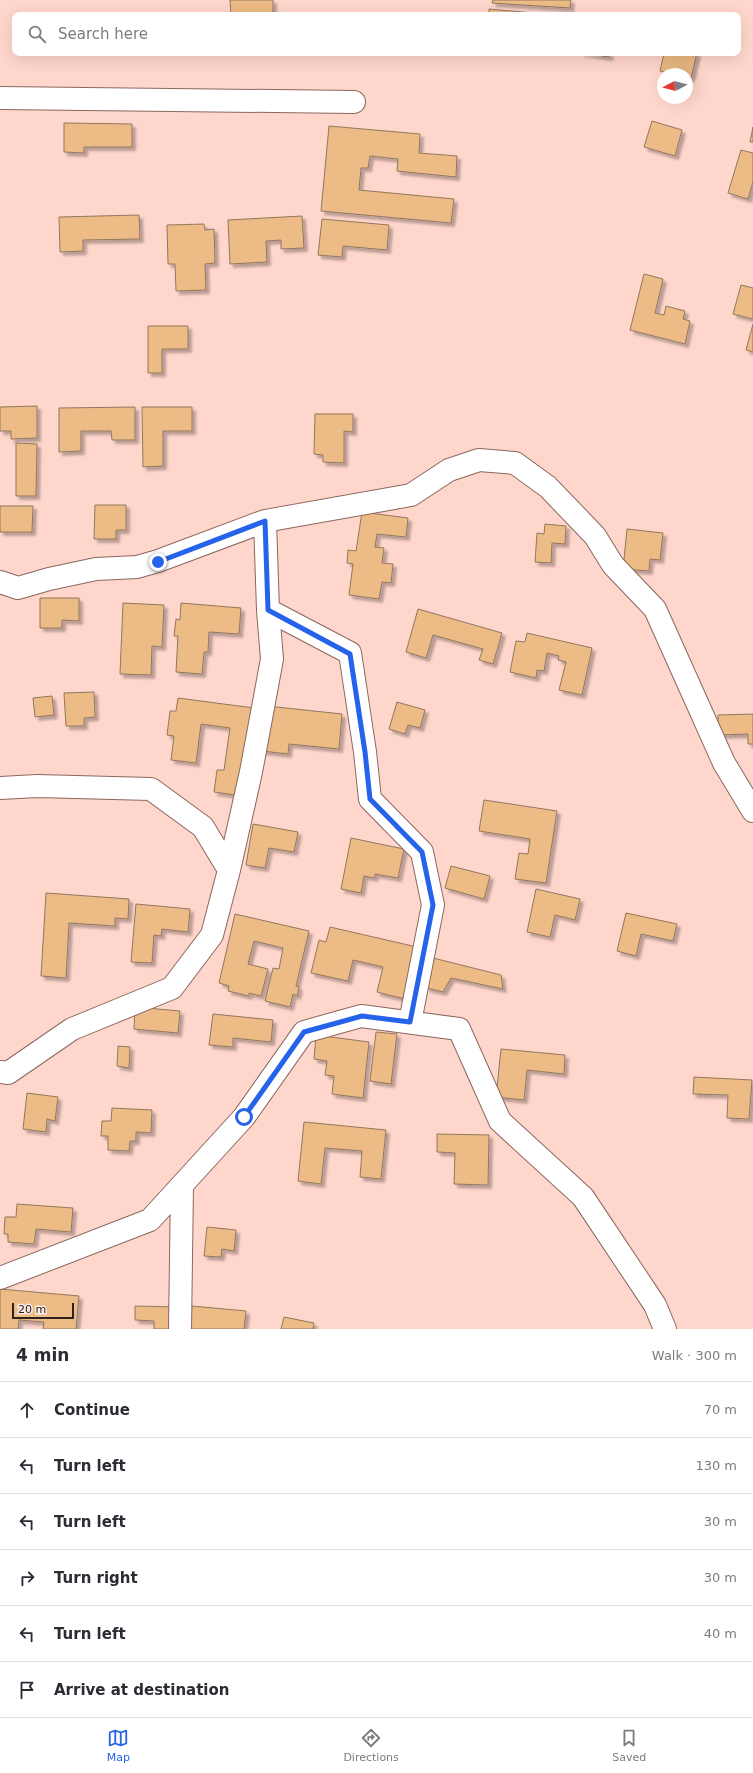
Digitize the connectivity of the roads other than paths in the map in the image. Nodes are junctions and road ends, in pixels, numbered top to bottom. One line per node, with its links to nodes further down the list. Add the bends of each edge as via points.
1 (0, 98): 2 (street)
2 (354, 102)
3 (265, 521): 4 (street, via 158,562 136,567 96,569 18,588); 5 (street); 7 (street, via 412,495 449,470 479,460 515,462 548,487 595,536 612,565 655,610 724,763)
4 (0, 582)
5 (268, 610): 8 (street, via 272,659); 9 (street, via 350,654 370,799 422,852 433,905)
6 (0, 788): 8 (street, via 37,786 151,789 203,827)
7 (753, 811)
8 (229, 870): 10 (street, via 212,935 172,988 72,1029 8,1073)
9 (410, 1022): 11 (street, via 362,1016 304,1032 244,1117); 14 (street, via 459,1029 500,1121 583,1198 656,1305)
10 (0, 1072)
11 (182, 1186): 12 (street, via 150,1220); 13 (street)
12 (0, 1278)
13 (180, 1329)
14 (665, 1329)

